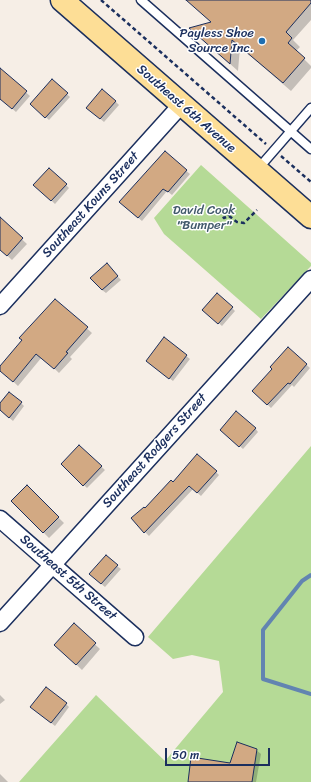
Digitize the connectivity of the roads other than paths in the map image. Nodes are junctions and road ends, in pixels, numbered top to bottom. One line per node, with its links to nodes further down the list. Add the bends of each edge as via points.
1 (62, 0): 3 (main road, Southeast 6th Avenue)
2 (141, 0): 5 (lane)
3 (181, 104): 7 (main road, Southeast 6th Avenue); 10 (street, Southeast Kouns Street)
4 (311, 108): 5 (lane)
5 (291, 131): 6 (lane); 7 (lane)
6 (311, 149)
7 (257, 170): 8 (main road, Southeast 6th Avenue)
8 (311, 217)
9 (311, 279): 12 (street, Southeast Rodgers Street)
10 (0, 306)
11 (0, 520): 12 (street, Southeast 5th Street)
12 (52, 564): 13 (street, Southeast Rodgers Street); 14 (street, Southeast 5th Street)
13 (0, 622)
14 (135, 637)

